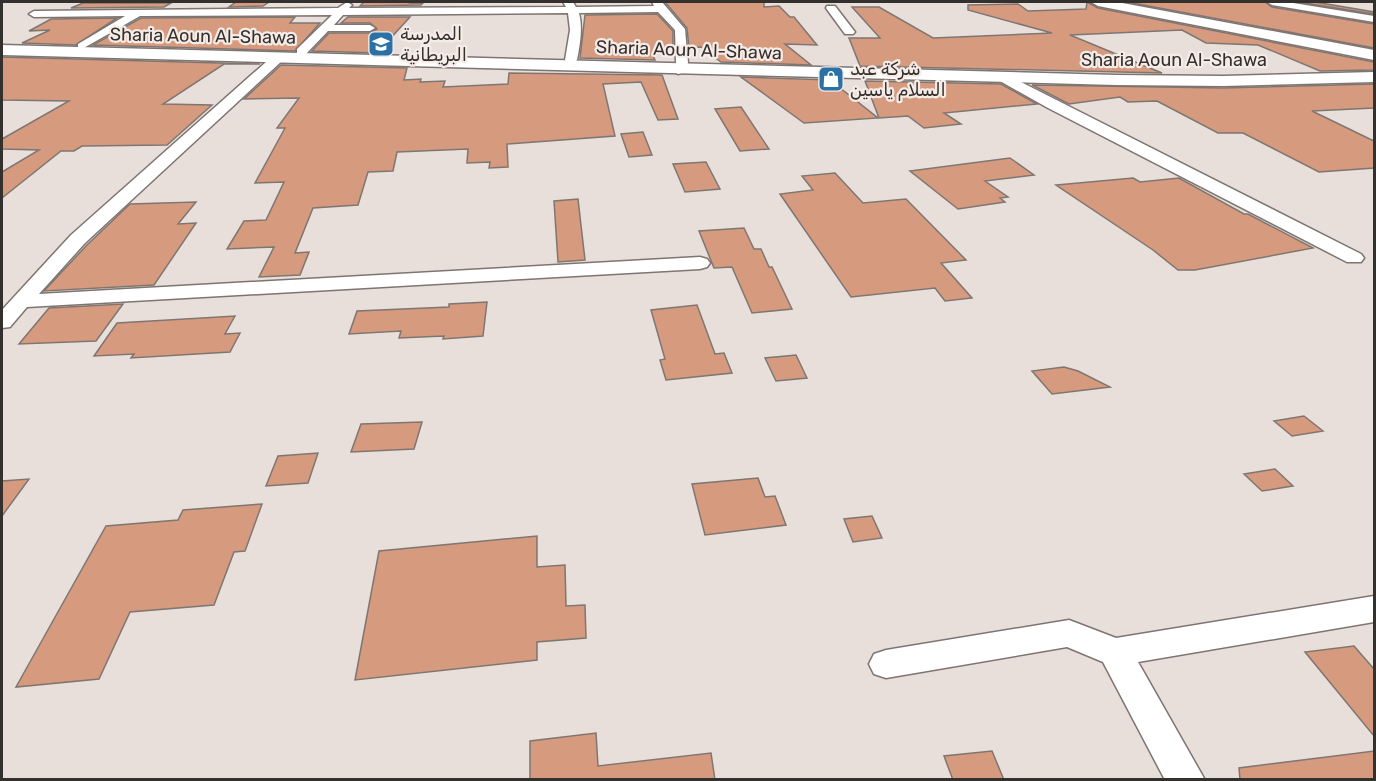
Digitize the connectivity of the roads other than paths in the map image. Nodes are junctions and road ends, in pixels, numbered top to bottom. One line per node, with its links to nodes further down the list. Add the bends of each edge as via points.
1 (273, 2): 11 (street)
2 (351, 2): 10 (street)
3 (1098, 2): 21 (main road)
4 (1120, 2): 21 (main road)
5 (1272, 2): 13 (street)
6 (571, 5): 7 (street); 10 (street); 23 (street, via 577,31)
7 (659, 5): 24 (street, via 680,29)
8 (138, 7): 11 (street, via 227,14); 12 (street, via 117,13); 18 (street)
9 (831, 8): 16 (street)
10 (340, 11): 11 (street); 14 (street)
11 (262, 12)
12 (34, 14)
13 (1374, 19)
14 (325, 28): 15 (street); 20 (street)
15 (370, 28)
16 (849, 32)
17 (2, 45): 18 (main road, Sharia Aoun Al-Shawa)
18 (82, 46): 20 (main road, Sharia Aoun Al-Shawa)
19 (2, 50): 22 (main road, Sharia Aoun Al-Shawa)
20 (301, 52): 23 (main road, Sharia Aoun Al-Shawa)
21 (1374, 53)
22 (279, 57): 24 (main road, Sharia Aoun Al-Shawa); 30 (street, via 78,239)
23 (571, 60): 24 (main road, Sharia Aoun Al-Shawa)
24 (680, 67): 25 (main road, Sharia Aoun Al-Shawa, via 1239,74); 27 (main road, Sharia Aoun Al-Shawa)
25 (1374, 70)
26 (1374, 77): 27 (main road, Sharia Aoun Al-Shawa, via 1223,81)
27 (1005, 78): 28 (street)
28 (1354, 258)
29 (700, 263): 30 (street)
30 (22, 302): 31 (street)
31 (2, 322)
32 (1374, 609): 33 (street)
33 (1115, 652): 34 (street, via 1069,633); 35 (street)
34 (886, 664)
35 (1186, 780)

